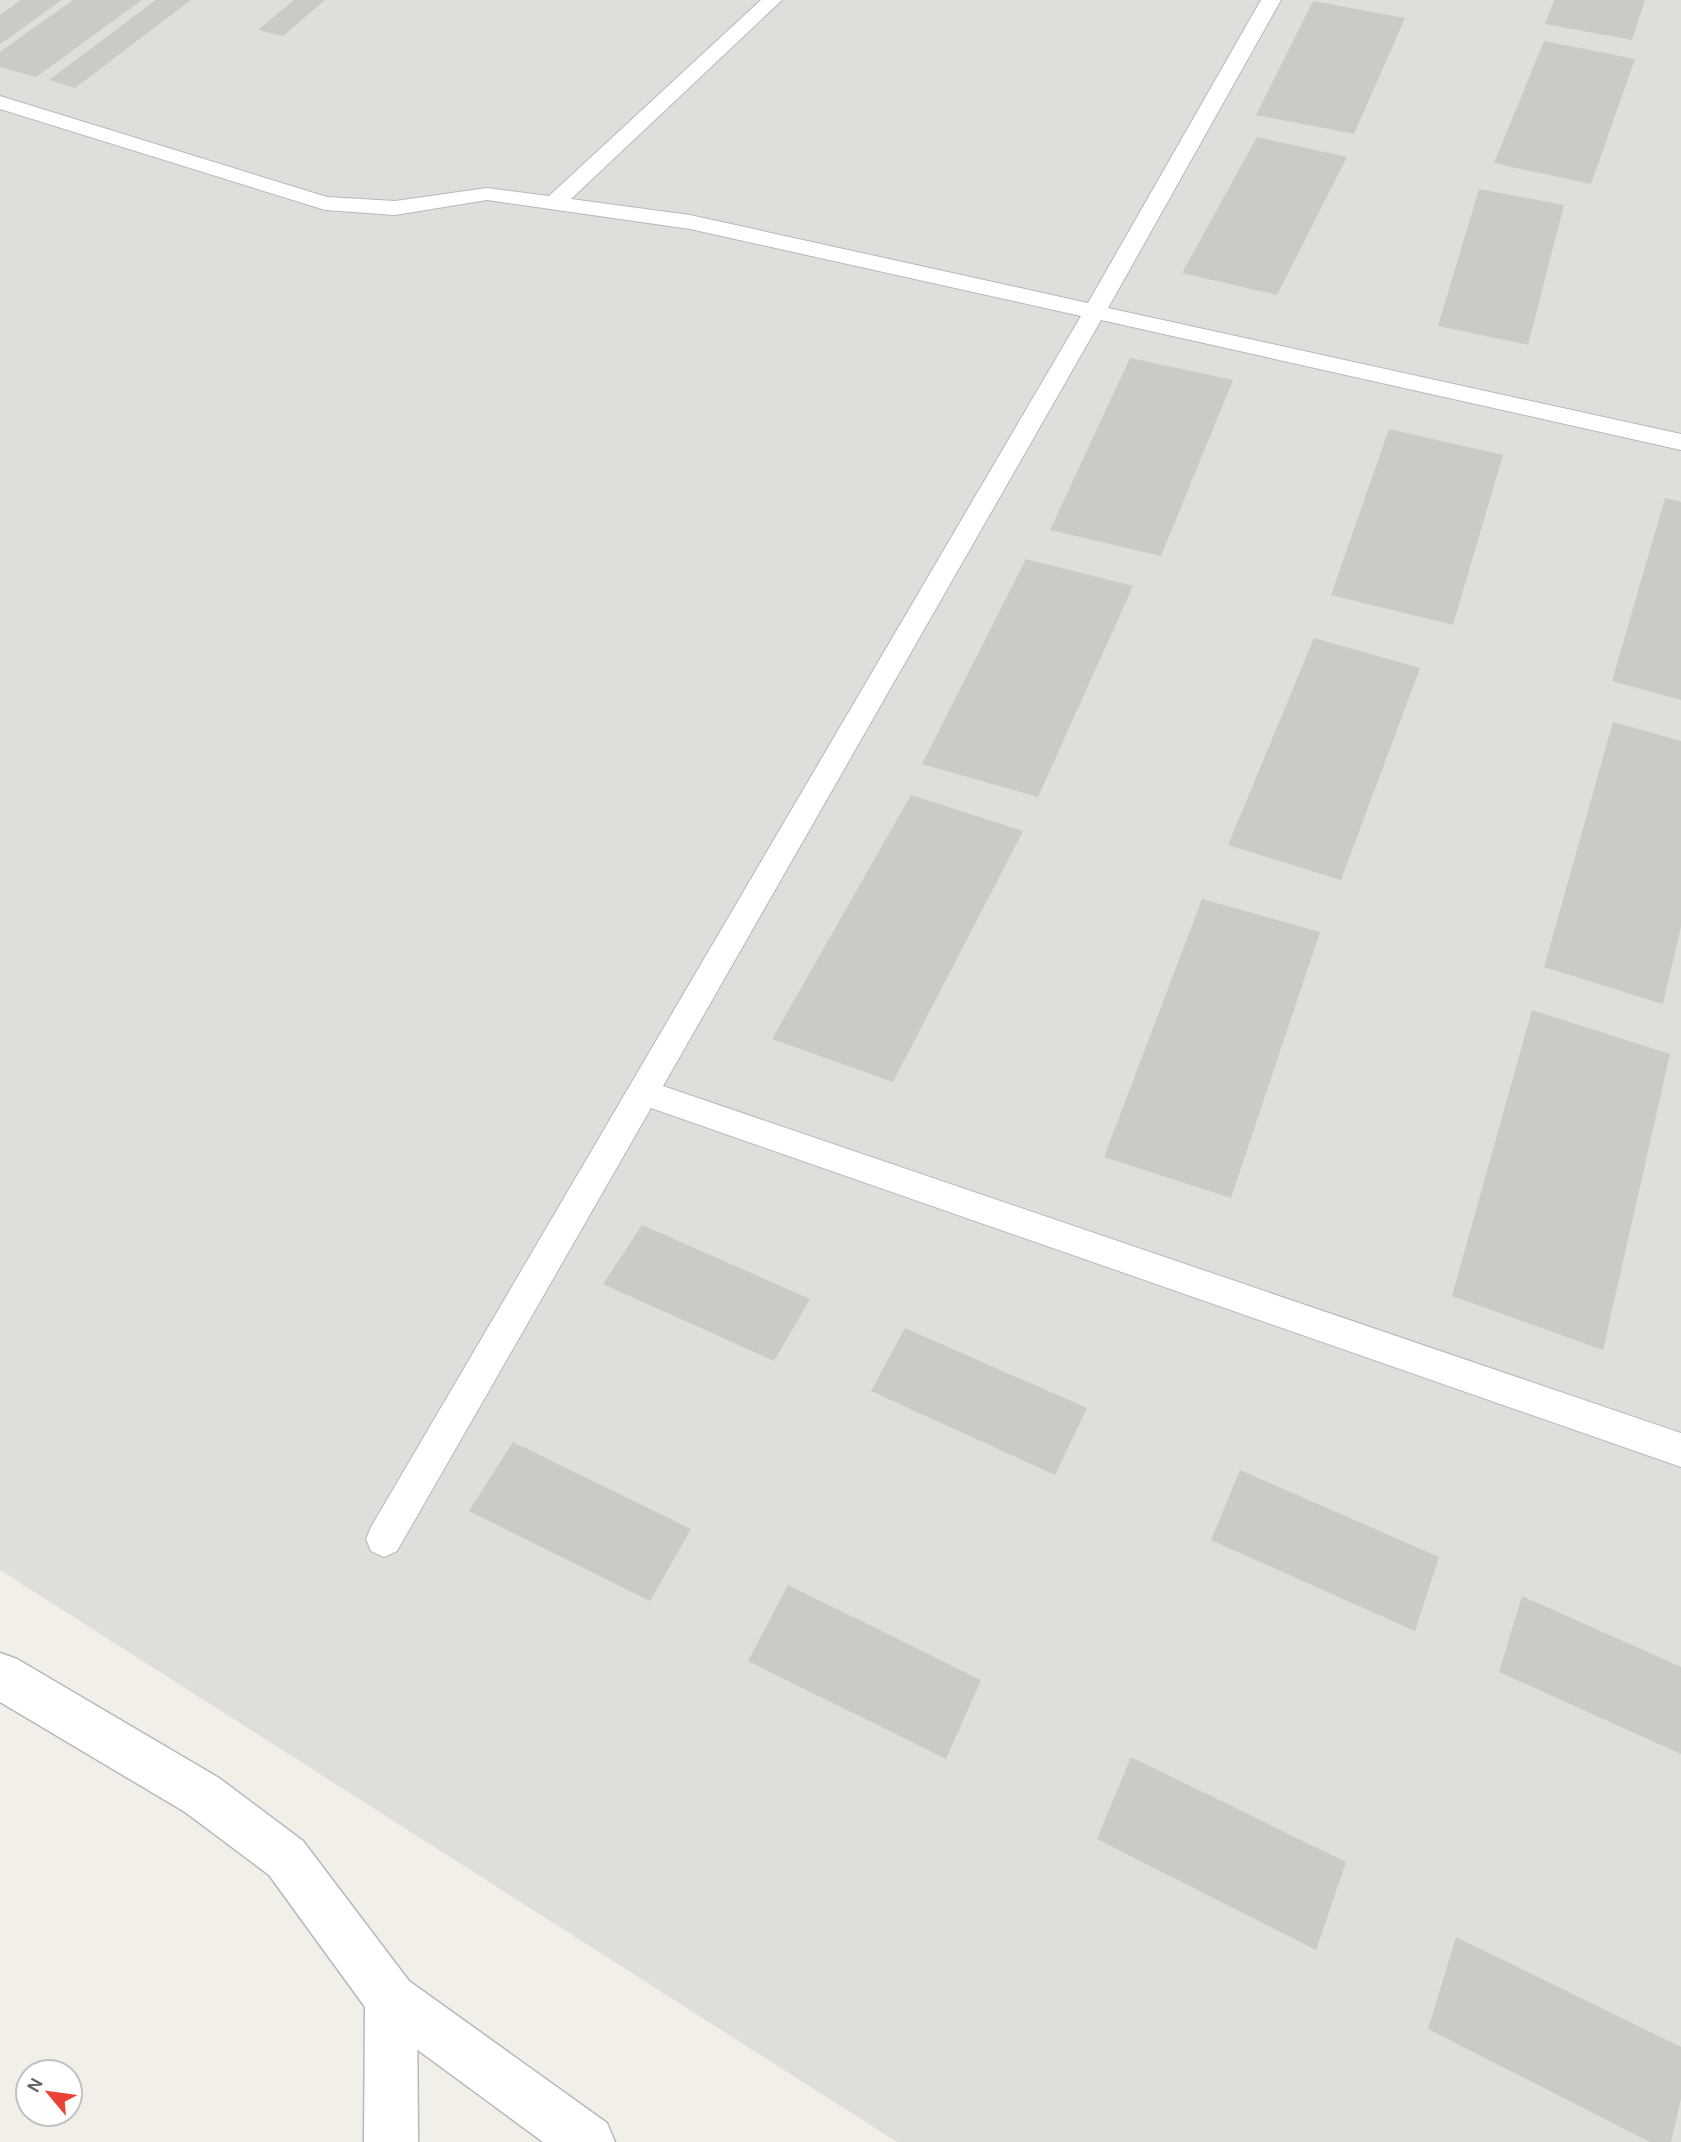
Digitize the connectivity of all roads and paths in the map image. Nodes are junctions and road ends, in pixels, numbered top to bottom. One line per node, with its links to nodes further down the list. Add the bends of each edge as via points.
1 (772, 0): 4 (lane)
2 (1270, 0): 5 (lane)
3 (0, 102): 4 (lane, via 326,203 395,208 487,194)
4 (555, 202): 5 (lane, via 690,222)
5 (1095, 311): 6 (lane); 7 (lane)
6 (1681, 442)
7 (644, 1091): 8 (lane); 9 (lane)
8 (1681, 1450)
9 (384, 1539)
10 (0, 1676): 11 (street, via 202,1795 286,1858)
11 (391, 1999): 12 (street); 13 (street)
12 (391, 2142)
13 (589, 2142)

